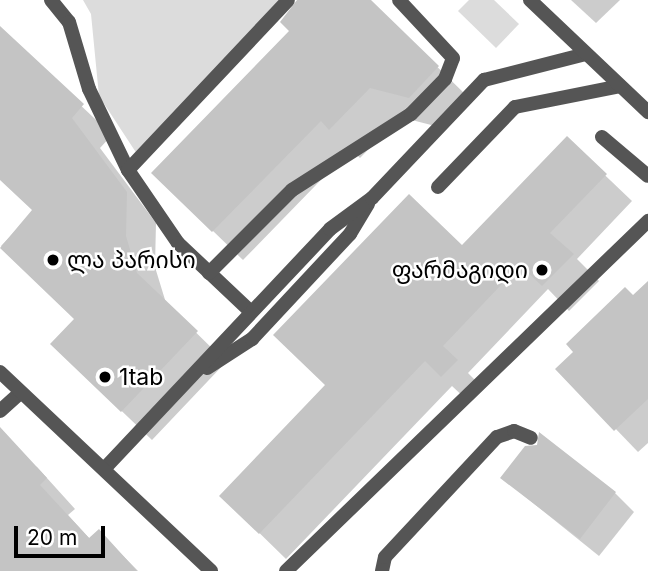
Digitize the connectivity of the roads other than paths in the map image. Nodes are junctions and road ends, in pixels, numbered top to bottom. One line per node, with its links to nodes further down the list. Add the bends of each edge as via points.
1 (51, 0): 9 (street, via 69,22 89,89)
2 (288, 0): 9 (street)
3 (399, 0): 14 (street, via 453,58 445,79 411,114 292,190)
4 (530, 0): 5 (street)
5 (586, 54): 6 (street); 12 (street, via 484,80)
6 (620, 86): 7 (street); 11 (street, via 514,107)
7 (648, 112)
8 (602, 137): 10 (street)
9 (128, 170): 14 (street, via 178,243)
10 (648, 176)
11 (438, 187)
12 (372, 198): 15 (street, via 330,229); 17 (street, via 350,234 252,339)
13 (648, 221): 23 (street)
14 (209, 273): 15 (street)
15 (251, 312): 17 (street)
16 (0, 372): 18 (street)
17 (188, 380): 21 (street)
18 (19, 394): 19 (street); 21 (street)
19 (0, 411)
20 (531, 438): 24 (street, via 514,431 497,438 385,557)
21 (104, 468): 22 (street)
22 (211, 571)
23 (286, 571)
24 (382, 571)

